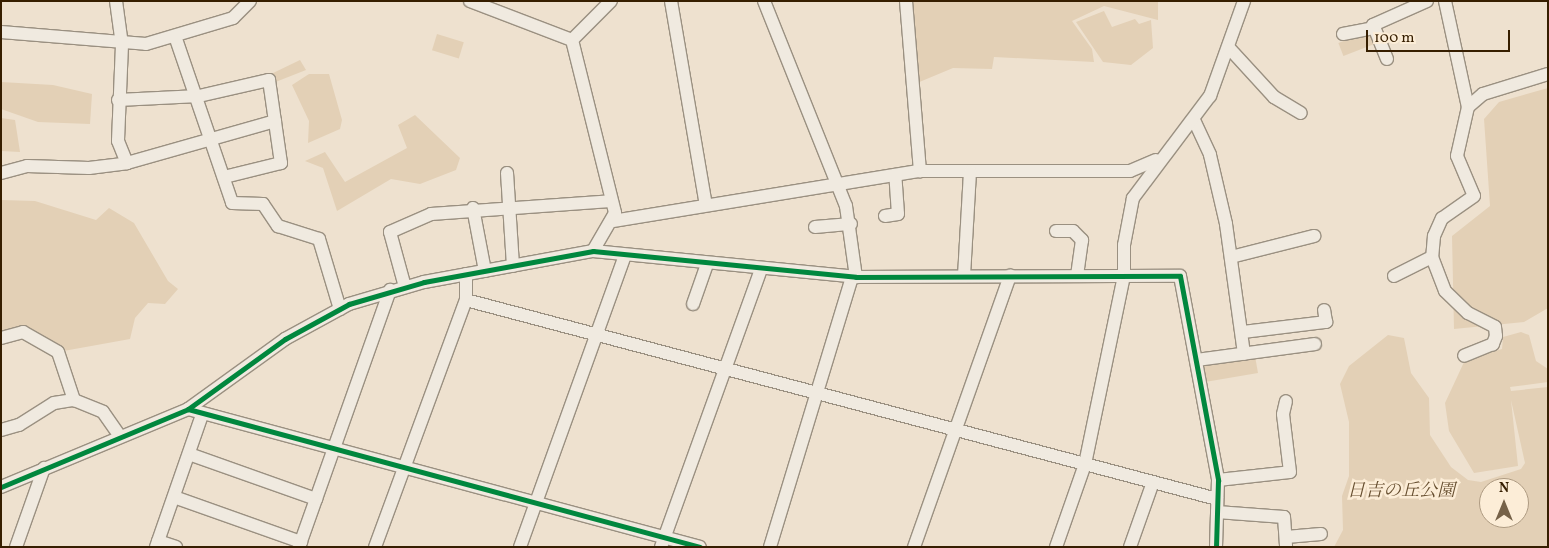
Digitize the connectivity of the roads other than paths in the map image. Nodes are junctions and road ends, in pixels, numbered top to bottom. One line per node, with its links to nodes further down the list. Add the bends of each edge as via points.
1 (116, 1): 16 (street)
2 (250, 1): 14 (street, via 233,18)
3 (470, 1): 15 (street)
4 (611, 1): 15 (street)
5 (671, 1): 37 (street)
6 (764, 1): 35 (street)
7 (906, 1): 29 (street)
8 (1244, 1): 17 (street)
9 (1427, 1): 11 (street)
10 (1446, 1): 22 (street)
11 (1374, 28): 13 (street); 18 (street)
12 (1, 32): 16 (street)
13 (1344, 34)
14 (176, 39): 16 (street); 20 (street)
15 (572, 40): 36 (street)
16 (122, 45): 21 (street)
17 (1230, 49): 23 (street, via 1274,97); 24 (street, via 1220,77)
18 (1387, 59)
19 (1548, 74): 22 (street, via 1483,94)
20 (199, 96): 21 (street); 25 (street, via 269,80); 26 (street)
21 (118, 100): 28 (street, via 118,141)
22 (1468, 107): 49 (street, via 1457,156 1474,200 1453,207 1442,218)
23 (1301, 113)
24 (1194, 120): 27 (street); 48 (street, via 1210,155)
25 (276, 121): 26 (street); 34 (street, via 281,163)
26 (212, 138): 28 (street); 34 (street)
27 (1158, 159): 30 (street, via 1130,170); 56 (street, via 1128,212)
28 (126, 163): 31 (street, via 89,168 34,166)
29 (920, 171): 30 (street); 33 (street)
30 (970, 172): 57 (street)
31 (1, 173)
32 (507, 173): 38 (street)
33 (895, 176): 35 (street); 40 (street, via 898,214)
34 (224, 177): 65 (street, via 232,203 263,204 278,226 319,239)
35 (839, 185): 37 (street); 42 (street)
36 (611, 201): 38 (street); 41 (street)
37 (706, 205): 41 (street)
38 (509, 206): 39 (street); 51 (street)
39 (473, 208): 53 (street); 61 (street, via 431,214 390,232)
40 (885, 216)
41 (612, 221): 46 (street)
42 (851, 224): 43 (street); 60 (street)
43 (815, 227)
44 (1056, 231): 55 (street, via 1073,231 1082,240)
45 (1314, 236): 48 (street)
46 (593, 250): 47 (street); 51 (street)
47 (625, 255): 50 (street); 68 (street)
48 (1231, 257): 67 (street)
49 (1432, 257): 59 (street); 72 (street, via 1438,278 1456,303 1495,328 1493,344)
50 (708, 264): 52 (street); 64 (street)
51 (512, 266): 53 (street)
52 (761, 269): 60 (street); 74 (street)
53 (485, 271): 54 (street)
54 (466, 274): 61 (street); 63 (street)
55 (1077, 275): 56 (street); 58 (street)
56 (1124, 275): 73 (street, via 1180,276); 85 (street)
57 (964, 276): 58 (street); 60 (street)
58 (1010, 276): 81 (street)
59 (1394, 276)
60 (854, 277): 75 (street)
61 (405, 287): 62 (street)
62 (390, 290): 65 (street); 83 (street)
63 (466, 300): 68 (street); 87 (street)
64 (693, 304)
65 (340, 309): 78 (street, via 285,339)
66 (1324, 310): 67 (street, via 1326,322)
67 (1242, 332): 71 (street)
68 (596, 334): 74 (street); 94 (street)
69 (1, 338): 76 (street, via 23,332 58,352)
70 (1314, 344): 71 (street)
71 (1244, 354): 73 (street)
72 (1464, 356)
73 (1198, 360): 88 (street)
74 (725, 368): 75 (street); 97 (street)
75 (817, 392): 81 (street); 106 (street)
76 (74, 400): 80 (street, via 54,403 19,425); 82 (street, via 103,412)
77 (1286, 401): 88 (street, via 1283,414 1290,472)
78 (188, 409): 79 (street); 82 (street)
79 (202, 415): 83 (street); 84 (street)
80 (1, 430)
81 (955, 430): 85 (street); 107 (street)
82 (119, 435): 86 (street)
83 (332, 450): 87 (street); 92 (street)
84 (189, 454): 91 (street); 92 (street)
85 (1084, 464): 89 (street); 108 (street)
86 (44, 468): 90 (street); 101 (street)
87 (403, 470): 94 (street); 103 (street)
88 (1218, 480): 93 (street)
89 (1153, 482): 93 (street); 109 (street)
90 (1, 487)
91 (174, 497): 99 (street); 100 (street)
92 (316, 499): 100 (street)
93 (1217, 499): 95 (street)
94 (535, 504): 97 (street); 104 (street)
95 (1217, 512): 98 (street, via 1284,517); 110 (street)
96 (1321, 534): 98 (street)
97 (663, 542): 105 (street)
98 (1286, 542)
99 (157, 544): 102 (street)
100 (300, 544)
101 (16, 547)
102 (176, 547)
103 (375, 547)
104 (520, 547)
105 (700, 547)
106 (770, 547)
107 (914, 547)
108 (1056, 547)
109 (1130, 547)
110 (1216, 547)

